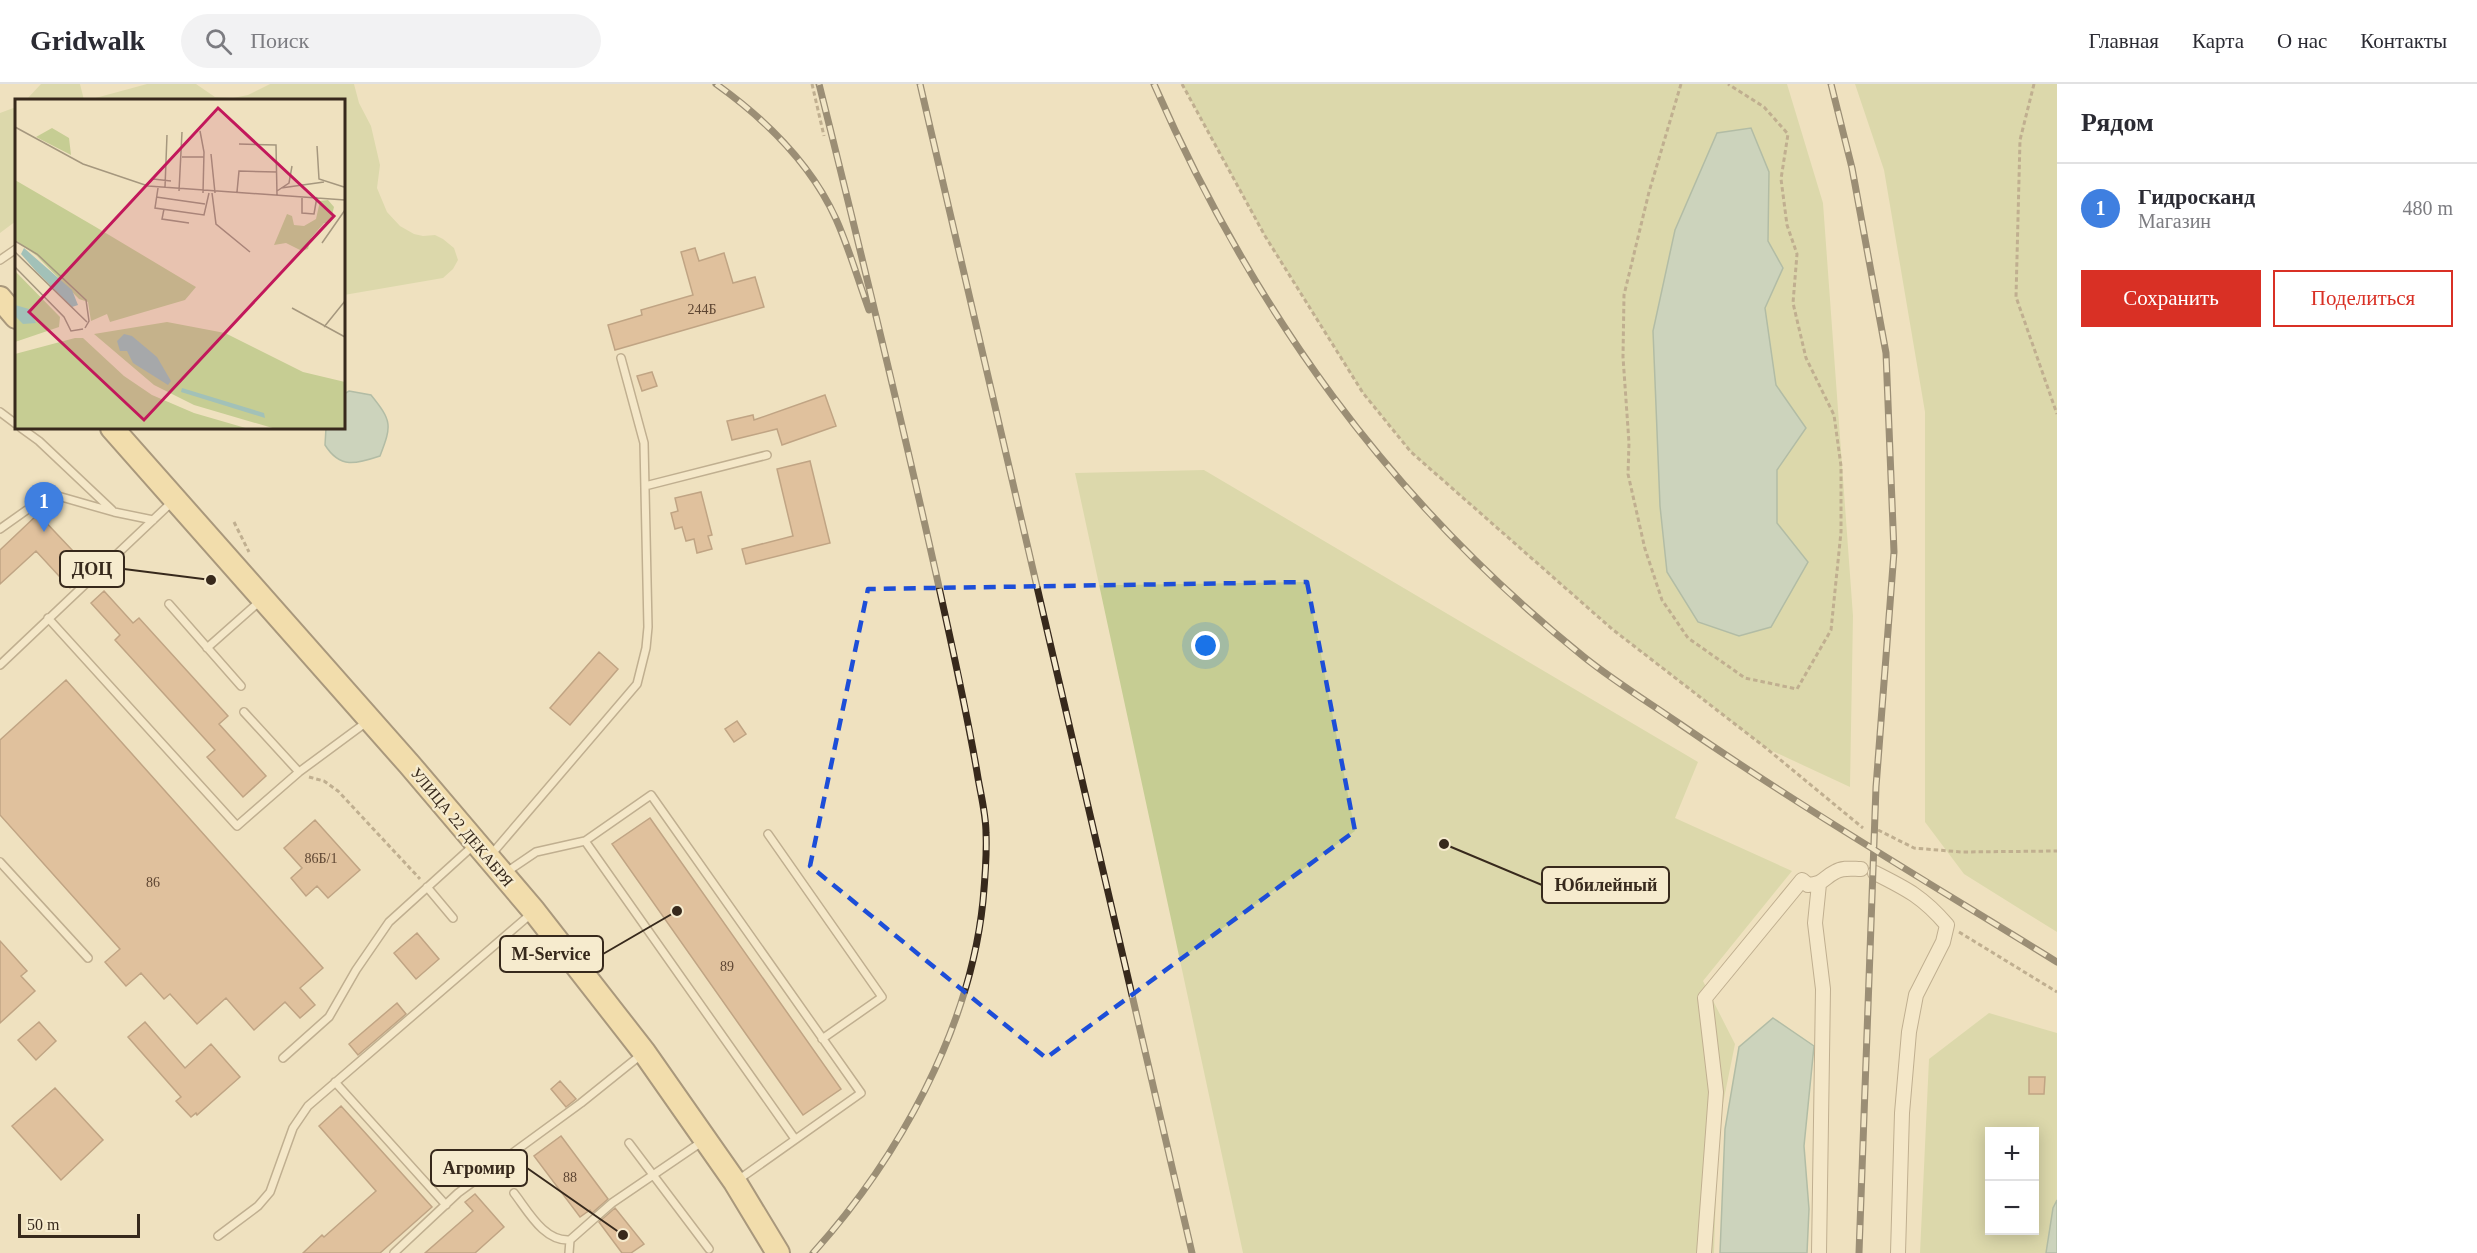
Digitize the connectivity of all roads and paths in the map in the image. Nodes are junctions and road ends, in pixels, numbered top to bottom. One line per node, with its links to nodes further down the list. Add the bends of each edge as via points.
1 (812, 84): 6 (path)
2 (1182, 84): 32 (path, via 1265,236 1363,393 1411,452 1612,629)
3 (1681, 84): 4 (path, via 1623,295 1628,474 1645,549 1662,600 1688,638 1745,678 1797,689 1831,630 1840,532 1841,466 1834,415 1806,358 1793,303 1797,254 1787,225 1781,179 1788,134 1764,107)
4 (1728, 84)
5 (2034, 84): 13 (path, via 2020,140 2016,297)
6 (824, 136)
7 (15, 250): 8 (lane)
8 (0, 260)
9 (0, 298): 10 (main road)
10 (15, 316)
11 (621, 358): 18 (lane, via 644,443)
12 (0, 412): 14 (lane)
13 (2057, 414)
14 (15, 423)
15 (22, 429): 20 (lane)
16 (113, 429): 19 (main road, УЛИЦА 22 ДЕКАБРЯ)
17 (767, 455): 18 (lane)
18 (645, 486): 37 (lane, via 648,627 637,684)
19 (175, 500): 21 (lane); 23 (main road, УЛИЦА 22 ДЕКАБРЯ)
20 (114, 512): 21 (lane); 22 (lane, via 49,497)
21 (153, 520): 25 (lane)
22 (0, 529)
23 (263, 598): 26 (lane); 30 (main road, УЛИЦА 22 ДЕКАБРЯ)
24 (169, 604): 26 (lane)
25 (48, 618): 27 (lane); 31 (lane, via 237,826)
26 (207, 648): 28 (lane)
27 (0, 665)
28 (241, 686)
29 (244, 712): 31 (lane)
30 (370, 719): 31 (lane); 37 (main road, УЛИЦА 22 ДЕКАБРЯ)
31 (299, 772): 40 (path, via 338,791)
32 (1863, 828)
33 (1878, 830): 36 (path, via 1914,848)
34 (768, 834): 46 (lane, via 882,997)
35 (585, 841): 37 (lane); 46 (lane, via 651,795); 51 (lane)
36 (2057, 851)
37 (489, 859): 40 (lane); 41 (main road, УЛИЦА 22 ДЕКАБРЯ)
38 (0, 862): 44 (lane)
39 (1819, 885): 43 (street, via 1846,868 1868,871 1914,892); 63 (street, via 1808,885 1802,880 1705,998 1716,1092); 64 (street, via 1815,922 1823,989)
40 (427, 887): 42 (lane); 48 (lane, via 389,922 328,1017)
41 (534, 911): 47 (main road, УЛИЦА 22 ДЕКАБРЯ); 49 (lane)
42 (453, 918)
43 (1947, 925): 45 (path); 65 (street, via 1943,942 1916,995 1909,1032)
44 (88, 958)
45 (2057, 992)
46 (822, 1039): 51 (lane, via 861,1093)
47 (644, 1052): 50 (main road, УЛИЦА 22 ДЕКАБРЯ); 56 (lane)
48 (283, 1058)
49 (335, 1082): 56 (lane); 57 (lane, via 308,1106 294,1128 270,1192)
50 (705, 1139): 53 (lane); 54 (main road, УЛИЦА 22 ДЕКАБРЯ)
51 (795, 1139): 54 (lane)
52 (629, 1143): 53 (lane)
53 (654, 1175): 58 (lane, via 612,1203); 59 (lane)
54 (735, 1182): 62 (main road, УЛИЦА 22 ДЕКАБРЯ)
55 (514, 1193): 58 (lane, via 552,1237)
56 (446, 1205): 60 (lane)
57 (218, 1236)
58 (570, 1240): 61 (lane)
59 (709, 1249)
60 (394, 1253)
61 (568, 1253)
62 (778, 1253)
63 (1704, 1253)
64 (1819, 1253)
65 (1898, 1253)

